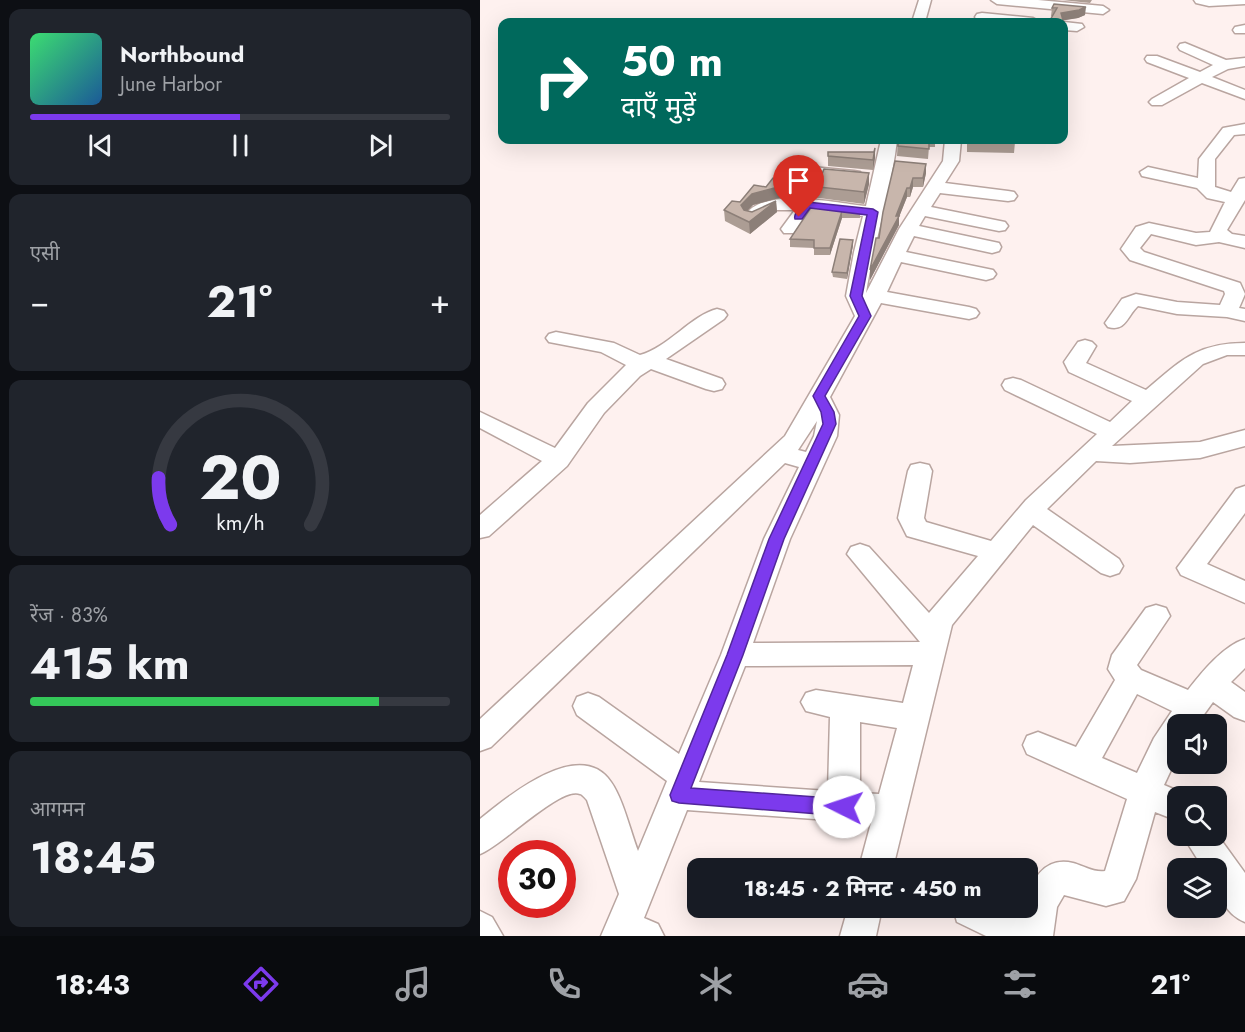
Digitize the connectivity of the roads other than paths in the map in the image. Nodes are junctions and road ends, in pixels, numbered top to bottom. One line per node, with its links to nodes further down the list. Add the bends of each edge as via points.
1 (925, 0): 8 (street)
2 (997, 0): 5 (street); 9 (street)
3 (1200, 0): 4 (street)
4 (1245, 0)
5 (1103, 10)
6 (1245, 13): 7 (street)
7 (1226, 15)
8 (920, 18)
9 (983, 18)
10 (1185, 47): 13 (street)
11 (1152, 59): 14 (street)
12 (1245, 62): 13 (street)
13 (1224, 65): 16 (street)
14 (1175, 68): 15 (street); 16 (street)
15 (1160, 76)
16 (1199, 77): 17 (street); 18 (street)
17 (1245, 95)
18 (1157, 102)
19 (1245, 129): 27 (street, via 1229,131 1213,149 1207,159)
20 (888, 144): 23 (street)
21 (953, 144): 26 (street, via 951,161)
22 (906, 164): 23 (street)
23 (885, 170): 24 (street); 31 (street)
24 (812, 172)
25 (1148, 172): 27 (street)
26 (936, 174): 29 (street); 33 (street)
27 (1206, 185): 28 (street, via 1208,192)
28 (1241, 191): 36 (street, via 1218,230)
29 (1008, 196)
30 (807, 205): 31 (street); 32 (street, via 775,204); 35 (street)
31 (873, 212): 41 (street, via 856,296)
32 (753, 216)
33 (914, 220): 34 (street); 38 (street); 39 (street)
34 (999, 226)
35 (790, 228)
36 (1220, 236): 37 (street); 43 (street, via 1196,239 1145,229 1130,249 1137,256 1233,287)
37 (1245, 242)
38 (992, 246)
39 (895, 255): 40 (street); 41 (street)
40 (986, 274)
41 (870, 306): 42 (street); 52 (street)
42 (969, 312)
43 (1236, 313): 45 (street, via 1136,300 1129,303)
44 (717, 315): 49 (street)
45 (1115, 323)
46 (556, 338): 49 (street, via 607,347)
47 (1085, 346): 53 (street, via 1075,362 1077,367)
48 (1245, 349): 53 (street, via 1225,349 1195,359)
49 (644, 362): 50 (street); 59 (street, via 596,408)
50 (714, 384)
51 (1013, 385): 55 (street)
52 (819, 396): 58 (street, via 794,441); 60 (street, via 830,424)
53 (1148, 400): 55 (street)
54 (480, 419): 59 (street)
55 (1112, 432): 57 (street)
56 (1245, 438): 57 (street, via 1200,450 1130,455)
57 (1090, 453): 64 (street)
58 (780, 454): 60 (street); 81 (street)
59 (559, 460): 63 (street)
60 (813, 462): 73 (street, via 777,539)
61 (920, 471): 66 (street, via 911,518 916,529)
62 (1245, 495): 69 (street, via 1190,568)
63 (490, 504): 65 (street)
64 (1030, 511): 66 (street); 68 (street)
65 (480, 529)
66 (996, 552): 71 (street, via 939,621)
67 (860, 554): 71 (street)
68 (1110, 566)
69 (1245, 594)
70 (1156, 616): 74 (street, via 1122,663 1122,669)
71 (933, 646): 73 (street); 80 (street)
72 (1245, 650): 75 (street)
73 (735, 655): 84 (street)
74 (1131, 678): 75 (street); 83 (street)
75 (1201, 695): 79 (street); 85 (street, via 1176,726)
76 (816, 702): 78 (street)
77 (588, 706): 84 (street)
78 (846, 706): 80 (street); 87 (street)
79 (1245, 708)
80 (915, 718): 88 (street)
81 (480, 738)
82 (1038, 746): 83 (street)
83 (1082, 765): 85 (street)
84 (682, 786): 87 (street); 92 (street)
85 (1145, 792): 86 (street); 101 (street, via 1119,879 1112,889 1099,890 1068,878 1056,879 1046,887)
86 (1167, 801)
87 (844, 807): 88 (street)
88 (891, 810): 91 (street)
89 (480, 839): 92 (street, via 552,784 577,779 590,782 600,792)
90 (1207, 846): 93 (street)
91 (879, 858)
92 (637, 896): 97 (street)
93 (1245, 904)
94 (863, 918): 99 (street)
95 (987, 918): 100 (street)
96 (480, 929): 98 (street)
97 (629, 935)
98 (485, 936)
99 (858, 936)
100 (1026, 936)
101 (1035, 936)

